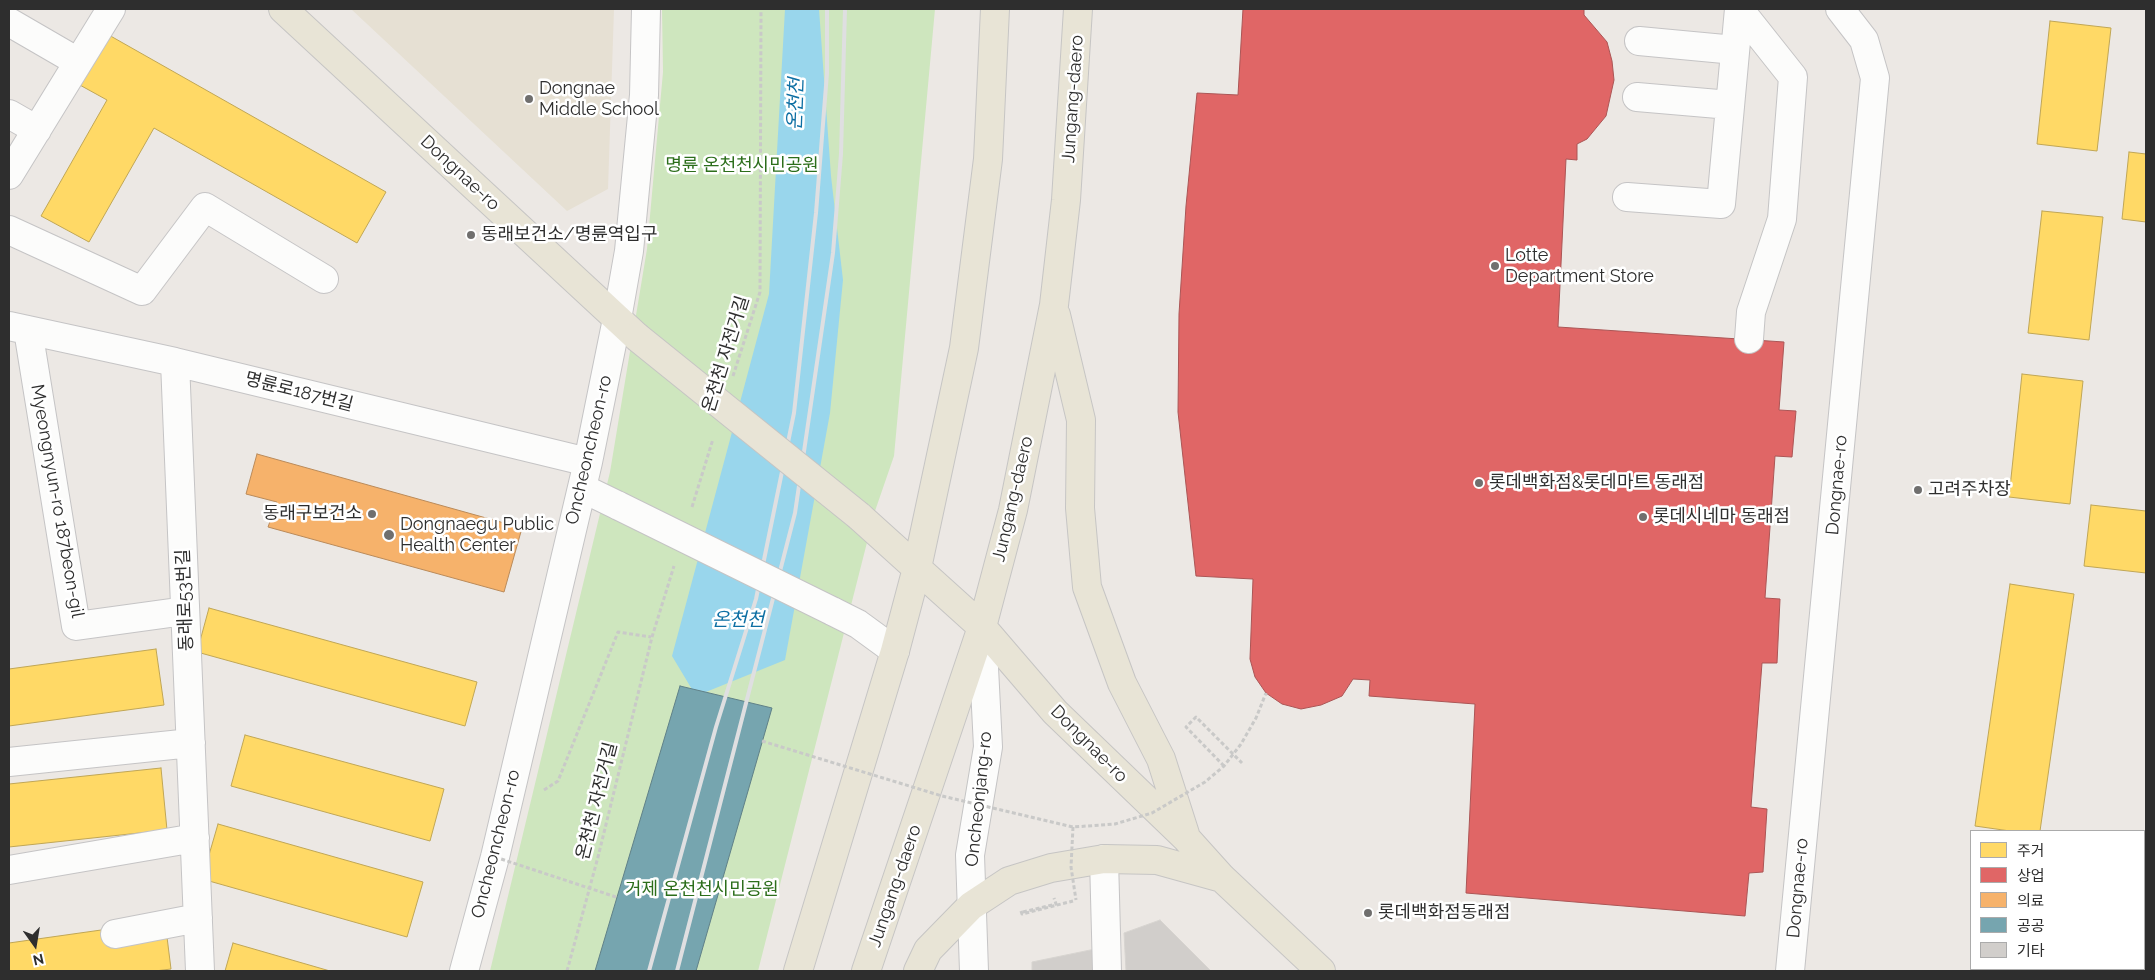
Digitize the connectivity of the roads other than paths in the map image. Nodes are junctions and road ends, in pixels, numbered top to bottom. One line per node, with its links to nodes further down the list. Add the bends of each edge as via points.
1 (111, 9): 11 (street)
2 (283, 9): 21 (main road, Dongnae-ro)
3 (646, 9): 21 (street, Oncheoncheon-ro, via 643,105 629,251)
4 (995, 9): 27 (main road, via 988,159 964,348)
5 (1078, 9): 20 (main road, Jungang-daero, via 1066,200)
6 (1739, 9): 10 (street); 23 (street, via 1794,77 1782,219 1751,312)
7 (1840, 9): 49 (street, Dongnae-ro, via 1864,40 1875,78)
8 (9, 22): 11 (street)
9 (1639, 41): 10 (street)
10 (1735, 50): 13 (street)
11 (78, 62): 15 (street)
12 (1637, 97): 13 (street)
13 (1730, 105): 17 (street, via 1722,204)
14 (9, 114): 15 (street)
15 (37, 130): 16 (street)
16 (9, 175)
17 (1627, 197)
18 (9, 230): 19 (street, via 142,291 205,207)
19 (324, 279)
20 (1054, 305): 29 (main road, Jungang-daero, via 1013,510); 34 (main road, via 1081,420 1080,508 1087,587 1122,683 1160,759)
21 (617, 319): 25 (street, Oncheoncheon-ro); 27 (main road, Dongnae-ro, bridge, via 859,516)
22 (18, 328): 24 (street, 명륜로187번길); 28 (street, Myeongnyun-ro 187beon-gil, via 76,626)
23 (1749, 339)
24 (175, 362): 25 (street, 명륜로187번길); 28 (street, 동래로53번길)
25 (588, 462): 26 (street, Oncheoncheon-ro)
26 (582, 488): 30 (street, bridge, via 858,624); 42 (street, Oncheoncheon-ro)
27 (917, 568): 29 (main road, Dongnae-ro); 30 (main road)
28 (185, 611): 31 (street, 동래로53번길)
29 (982, 627): 34 (main road, Dongnae-ro, via 1056,712); 38 (street, Oncheonjang-ro, via 988,747 970,855); 44 (main road, Jungang-daero)
30 (895, 651): 43 (main road)
31 (191, 743): 32 (street); 33 (street, 동래로53번길)
32 (9, 762)
33 (195, 838): 36 (street); 39 (street, 동래로53번길)
34 (1186, 838): 37 (main road, Dongnae-ro)
35 (1104, 859): 37 (main road, via 1157,860); 38 (main road, via 1051,868 1009,881); 47 (street)
36 (9, 870)
37 (1222, 878): 48 (main road, Dongnae-ro)
38 (971, 906): 45 (main road, via 928,950); 46 (street, Oncheonjang-ro)
39 (198, 918): 40 (street); 41 (street, 동래로53번길)
40 (114, 934)
41 (200, 971)
42 (464, 971)
43 (798, 971)
44 (866, 971)
45 (918, 971)
46 (974, 971)
47 (1107, 971)
48 (1322, 971)
49 (1790, 971)

